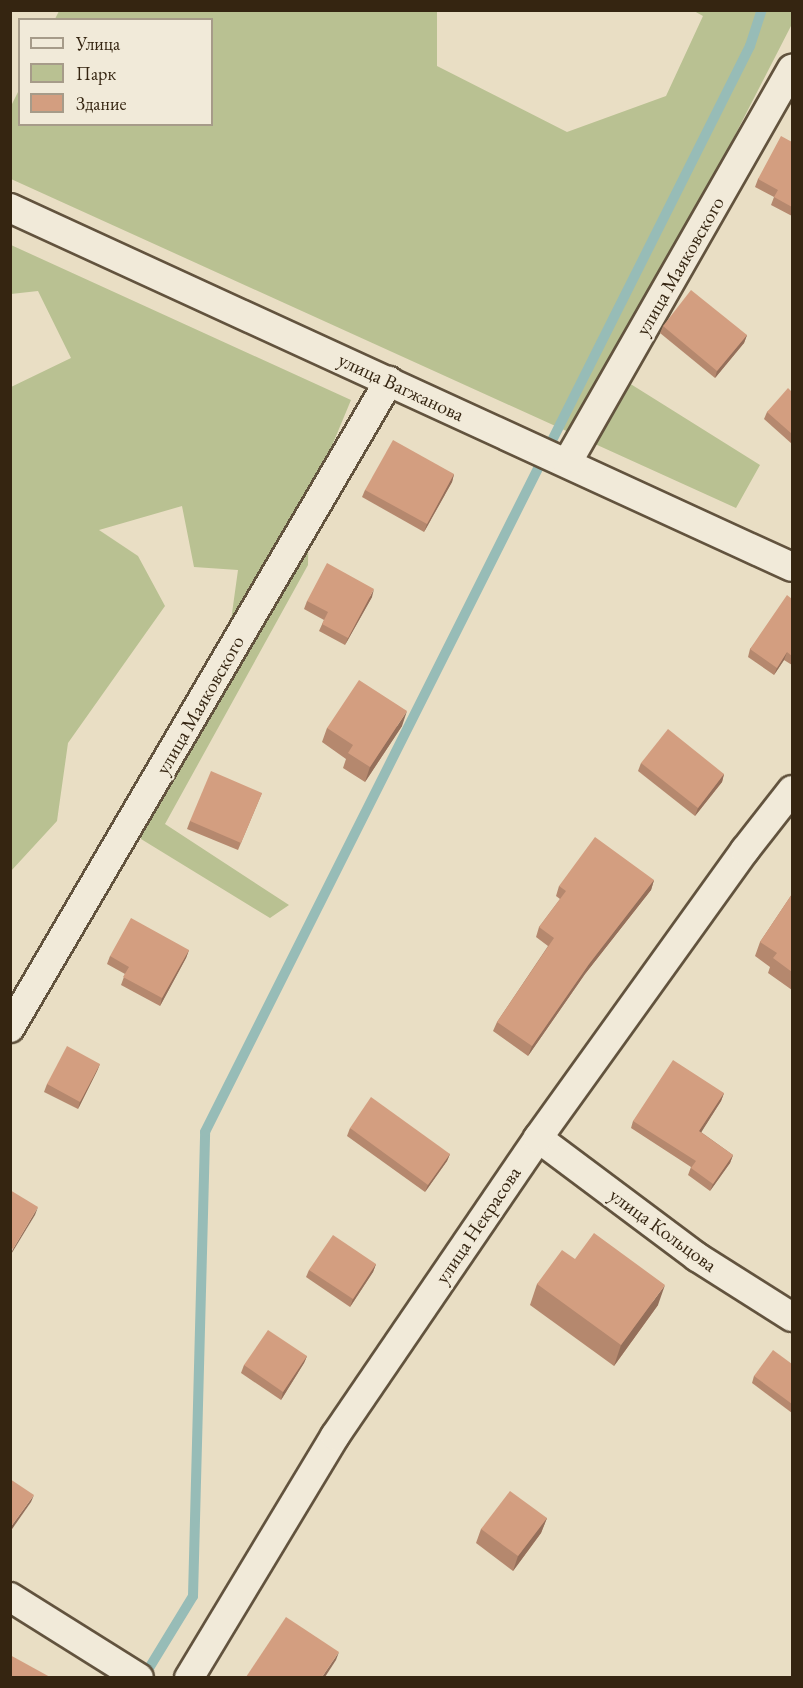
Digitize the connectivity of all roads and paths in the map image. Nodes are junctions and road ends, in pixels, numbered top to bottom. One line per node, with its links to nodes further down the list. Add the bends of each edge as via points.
1 (792, 69): 4 (street, улица Маяковского)
2 (10, 208): 3 (street, улица Вагжанова)
3 (389, 381): 4 (street, улица Вагжанова); 7 (street, улица Маяковского)
4 (567, 463): 5 (street, улица Вагжанова)
5 (792, 567)
6 (792, 790): 8 (street, улица Некрасова)
7 (10, 1028)
8 (538, 1137): 9 (street, улица Кольцова, via 697,1257); 12 (street, улица Некрасова, via 334,1436)
9 (792, 1317)
10 (10, 1597): 11 (street)
11 (139, 1677)
12 (189, 1677)

